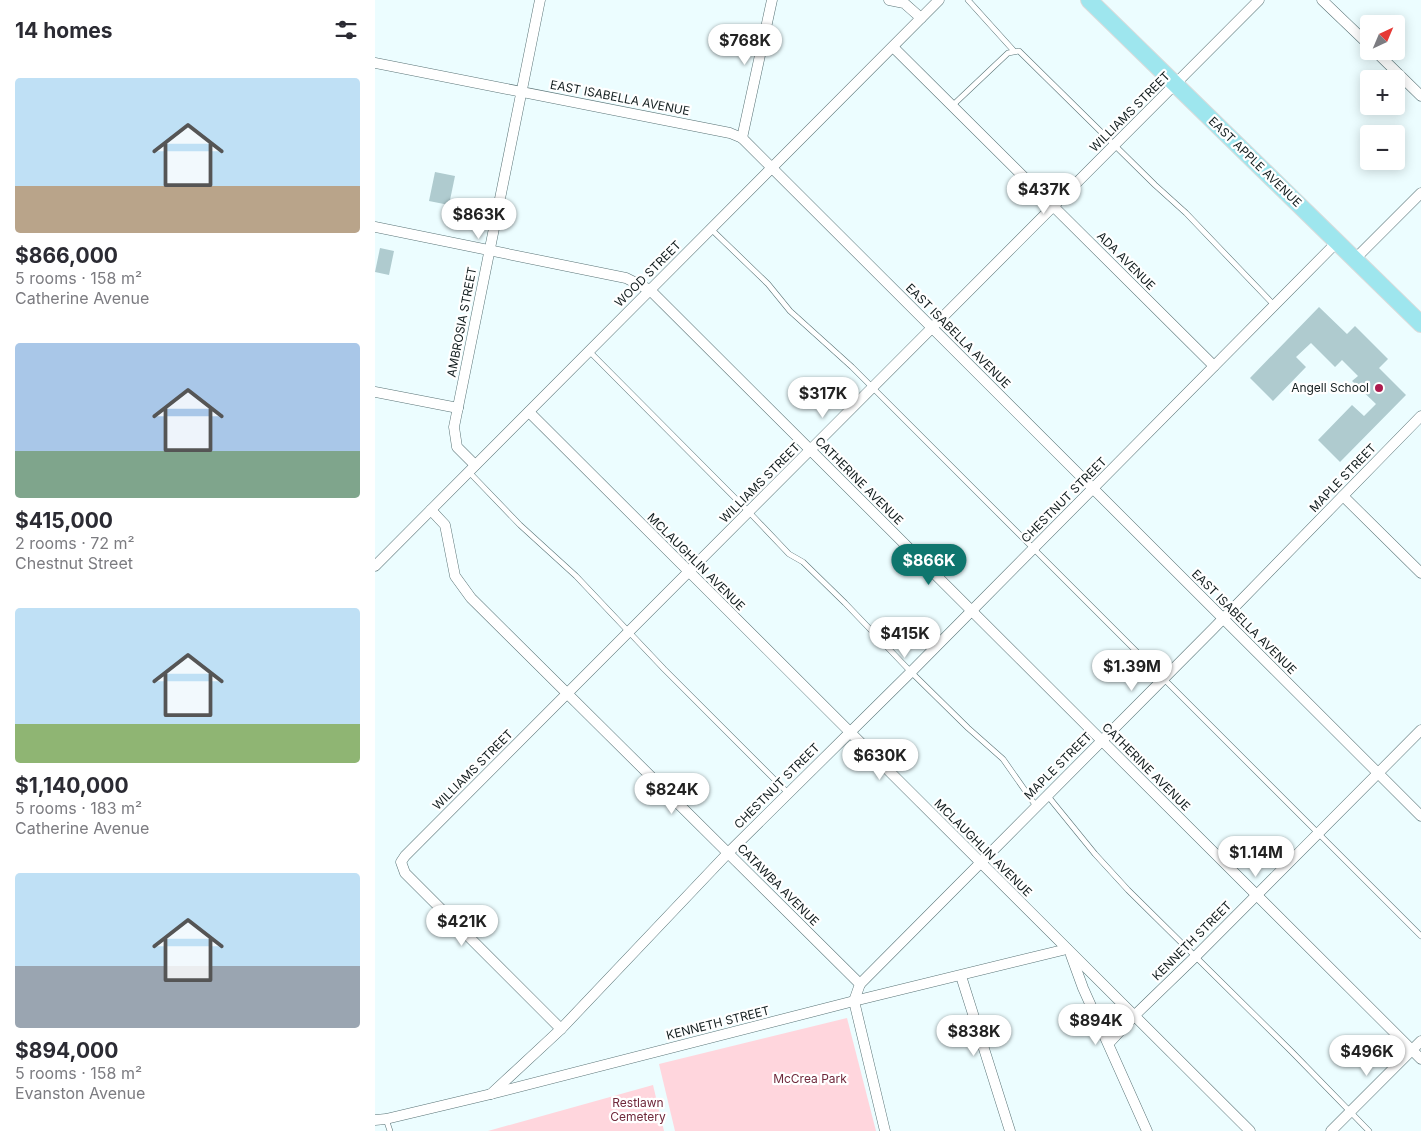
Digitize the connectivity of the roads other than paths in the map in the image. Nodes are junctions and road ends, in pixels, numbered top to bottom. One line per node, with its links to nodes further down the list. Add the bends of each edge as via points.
1 (540, 0): 16 (street, AMBROSIA STREET)
2 (772, 0): 19 (street)
3 (889, 0): 9 (street, via 904,3)
4 (939, 0): 9 (street, WOOD STREET)
5 (968, 0): 12 (lane)
6 (1089, 0): 15 (main road, EAST APPLE AVENUE)
7 (1259, 0): 15 (street, WILLIAMS STREET)
8 (1322, 0): 10 (street)
9 (921, 18): 11 (street, WOOD STREET)
10 (1360, 36)
11 (893, 47): 18 (street, ADA AVENUE); 21 (street, WOOD STREET)
12 (1014, 51): 18 (lane, via 1008,53); 20 (lane, via 1019,51)
13 (1384, 60): 17 (street)
14 (375, 63): 16 (street, EAST ISABELLA AVENUE)
15 (1175, 84): 20 (street, WILLIAMS STREET); 26 (main road, EAST APPLE AVENUE)
16 (521, 91): 19 (street, EAST ISABELLA AVENUE); 27 (street, AMBROSIA STREET)
17 (1421, 96)
18 (952, 107): 23 (street, ADA AVENUE)
19 (742, 138): 21 (street, EAST ISABELLA AVENUE)
20 (1115, 144): 23 (street, WILLIAMS STREET); 30 (lane, via 1187,212)
21 (771, 168): 25 (street, WOOD STREET); 32 (street, EAST ISABELLA AVENUE)
22 (1421, 193): 28 (street)
23 (1053, 207): 32 (street, WILLIAMS STREET); 34 (street, ADA AVENUE)
24 (375, 226): 27 (street, CATHERINE AVENUE)
25 (711, 228): 29 (street, WOOD STREET); 35 (lane, via 768,284 790,311)
26 (1337, 242): 28 (main road, EAST APPLE AVENUE); 30 (street, CHESTNUT STREET)
27 (490, 250): 29 (street, CATHERINE AVENUE, via 626,278); 37 (street, AMBROSIA STREET)
28 (1355, 259): 31 (main road, EAST APPLE AVENUE)
29 (650, 290): 33 (street, WOOD STREET); 40 (street, CATHERINE AVENUE)
30 (1274, 305): 34 (street, CHESTNUT STREET)
31 (1421, 324)
32 (933, 328): 35 (street, WILLIAMS STREET); 42 (street, EAST ISABELLA AVENUE)
33 (589, 352): 38 (street, WOOD STREET); 45 (lane)
34 (1214, 366): 42 (street, CHESTNUT STREET)
35 (871, 388): 40 (street, WILLIAMS STREET); 46 (lane)
36 (375, 392): 37 (street)
37 (458, 408): 41 (street, AMBROSIA STREET, via 455,440)
38 (529, 412): 41 (street, WOOD STREET); 48 (street, MCLAUGHLIN AVENUE)
39 (1421, 416): 43 (street, MAPLE STREET)
40 (810, 450): 45 (street, WILLIAMS STREET); 50 (street, CATHERINE AVENUE)
41 (472, 469): 44 (street, WOOD STREET); 52 (lane, via 526,531 576,576)
42 (1093, 488): 46 (street, CHESTNUT STREET); 51 (street, EAST ISABELLA AVENUE)
43 (1343, 496): 49 (street); 51 (street, MAPLE STREET)
44 (431, 510): 47 (street, WOOD STREET); 55 (street, CATAWBA AVENUE, via 445,525 455,576 471,598)
45 (749, 512): 48 (street, WILLIAMS STREET); 53 (lane, via 789,554 803,562 845,603)
46 (1032, 549): 50 (street, CHESTNUT STREET); 54 (lane)
47 (375, 566)
48 (688, 572): 52 (street, WILLIAMS STREET); 57 (street, MCLAUGHLIN AVENUE)
49 (1421, 573)
50 (971, 610): 53 (street, CHESTNUT STREET); 58 (street, CATHERINE AVENUE)
51 (1223, 618): 54 (street, MAPLE STREET); 59 (street, EAST ISABELLA AVENUE)
52 (629, 632): 55 (street, WILLIAMS STREET); 60 (lane)
53 (911, 672): 57 (street, CHESTNUT STREET); 62 (lane, via 1003,759)
54 (1163, 679): 58 (street, MAPLE STREET); 64 (lane)
55 (568, 693): 65 (street, CATAWBA AVENUE); 75 (street, WILLIAMS STREET, via 401,862 405,873)
56 (1421, 730): 59 (street, KENNETH STREET)
57 (849, 732): 60 (street, CHESTNUT STREET); 66 (street, MCLAUGHLIN AVENUE)
58 (1102, 740): 61 (street, MAPLE STREET); 67 (street, CATHERINE AVENUE)
59 (1378, 773): 63 (street, EAST ISABELLA AVENUE); 64 (street, KENNETH STREET)
60 (788, 793): 65 (street, CHESTNUT STREET)
61 (1047, 795): 62 (street, MAPLE STREET); 70 (lane, via 1121,883)
62 (1036, 806): 66 (street, MAPLE STREET)
63 (1421, 816)
64 (1318, 834): 67 (street, KENNETH STREET); 68 (lane)
65 (728, 853): 72 (street, CATAWBA AVENUE); 75 (street, CHESTNUT STREET)
66 (980, 862): 69 (street, MCLAUGHLIN AVENUE); 72 (street, MAPLE STREET)
67 (1257, 895): 70 (street, KENNETH STREET); 78 (street, CATHERINE AVENUE)
68 (1421, 936)
69 (1069, 951): 71 (street, KENNETH STREET); 74 (street, MCLAUGHLIN AVENUE); 77 (street)
70 (1196, 956): 74 (street, KENNETH STREET); 81 (lane)
71 (961, 976): 73 (street, KENNETH STREET); 86 (street)
72 (859, 984): 73 (street)
73 (854, 1001): 80 (street, KENNETH STREET); 85 (street)
74 (1135, 1015): 77 (street, KENNETH STREET); 88 (street, MCLAUGHLIN AVENUE)
75 (561, 1029): 80 (street, CHESTNUT STREET)
76 (1421, 1041): 78 (street)
77 (1109, 1043): 87 (street)
78 (1412, 1050): 79 (street, CATHERINE AVENUE); 81 (street)
79 (1421, 1059)
80 (491, 1094): 82 (street, KENNETH STREET)
81 (1349, 1112): 89 (street); 90 (lane)
82 (386, 1119): 83 (street, KENNETH STREET); 84 (lane)
83 (375, 1120)
84 (390, 1131)
85 (885, 1131)
86 (1010, 1131)
87 (1147, 1131)
88 (1250, 1131)
89 (1331, 1131)
90 (1369, 1131)

